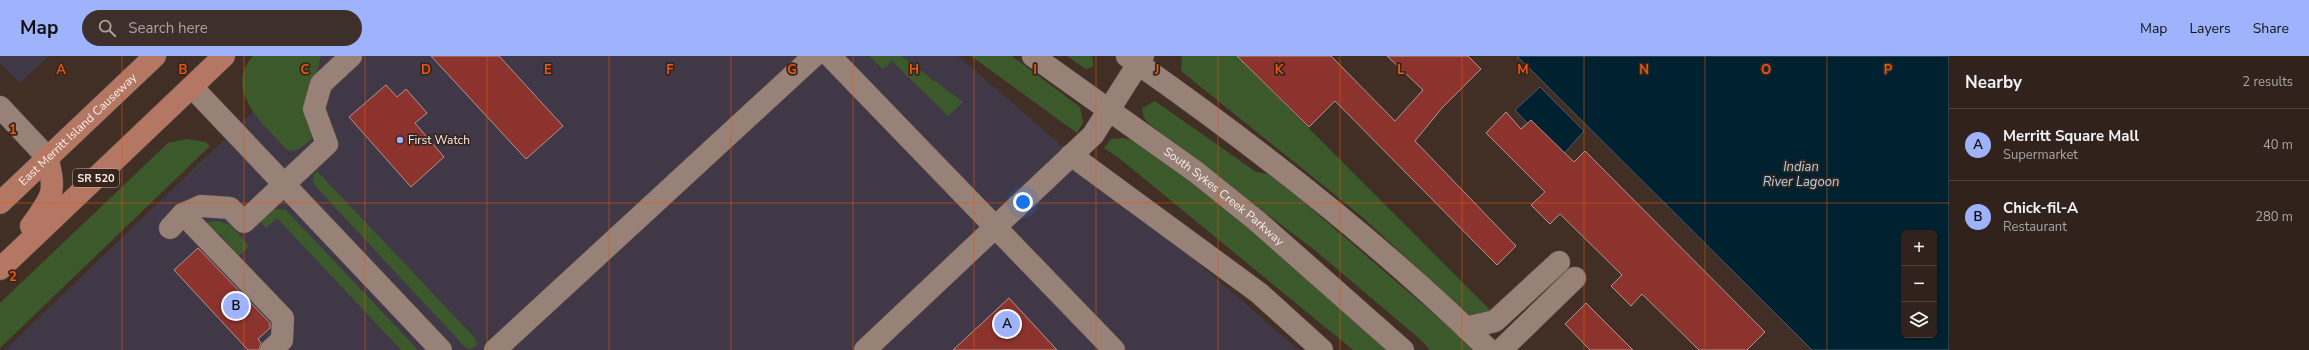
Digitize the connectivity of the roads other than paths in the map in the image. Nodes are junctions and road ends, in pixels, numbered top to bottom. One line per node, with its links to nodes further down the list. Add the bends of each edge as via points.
1 (155, 56): 13 (main road, East Merritt Island Causeway)
2 (200, 56): 9 (main road)
3 (224, 56): 9 (main road, SR 520)
4 (351, 56): 14 (street, via 321,84 314,109 327,144)
5 (814, 56): 23 (street)
6 (830, 56): 16 (street)
7 (1033, 56): 11 (street, South Sykes Creek Parkway)
8 (1137, 59): 11 (street); 20 (street, via 1354,229)
9 (192, 86): 14 (street); 18 (main road, SR 520)
10 (0, 106): 13 (street)
11 (1109, 110): 12 (street, via 1093,135); 27 (street, South Sykes Creek Parkway, via 1196,172 1251,216)
12 (1071, 155): 16 (street); 26 (street, via 1258,293)
13 (47, 157): 15 (main road, East Merritt Island Causeway); 18 (main road, via 54,180 50,199)
14 (286, 184): 21 (street, via 244,222 230,208 215,206 201,206 177,221 283,318 282,340); 22 (street)
15 (0, 203)
16 (995, 226): 24 (street); 25 (street)
17 (1559, 262): 20 (street, via 1495,321)
18 (0, 268)
19 (1575, 278): 29 (street)
20 (1466, 328): 28 (street)
21 (271, 350)
22 (441, 350)
23 (495, 350)
24 (865, 350)
25 (1114, 350)
26 (1322, 350)
27 (1403, 350)
28 (1489, 350)
29 (1501, 350)

